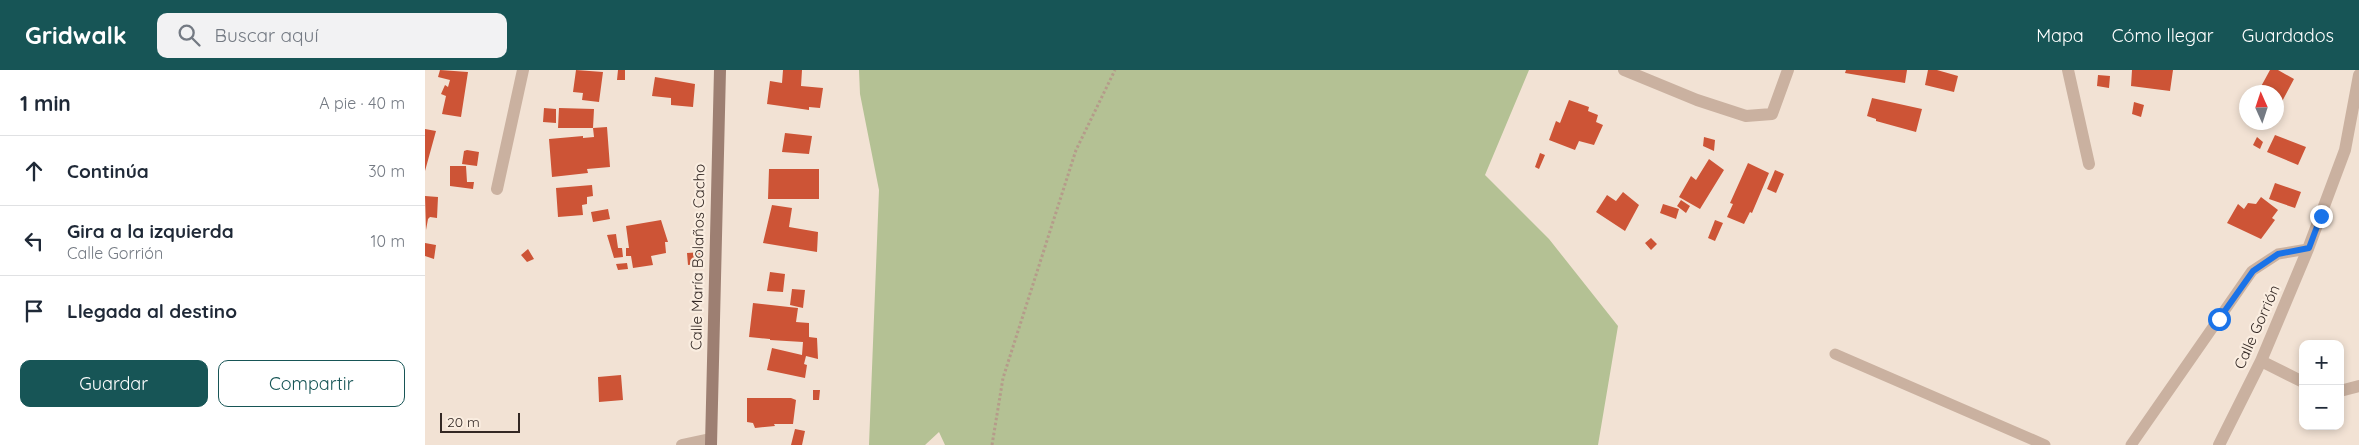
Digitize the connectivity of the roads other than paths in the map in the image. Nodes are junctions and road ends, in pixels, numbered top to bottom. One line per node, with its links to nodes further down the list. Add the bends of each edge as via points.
1 (523, 70): 8 (street)
2 (720, 70): 15 (street, Calle María Bolaños Cacho)
3 (1624, 70): 4 (street, via 1745,116 1772,114)
4 (1788, 70)
5 (2068, 70): 7 (street)
6 (2359, 75): 9 (street, Calle Gorrión, via 2345,150)
7 (2089, 164)
8 (497, 188)
9 (2309, 248): 11 (street, Calle Gorrión); 18 (lane, via 2278,254 2253,271)
10 (1835, 354): 17 (lane)
11 (2261, 361): 12 (street); 19 (street, Calle Gorrión)
12 (2299, 380)
13 (2359, 386): 14 (street)
14 (2344, 390)
15 (710, 442): 16 (street)
16 (682, 445)
17 (2045, 445)
18 (2131, 445)
19 (2219, 445)

